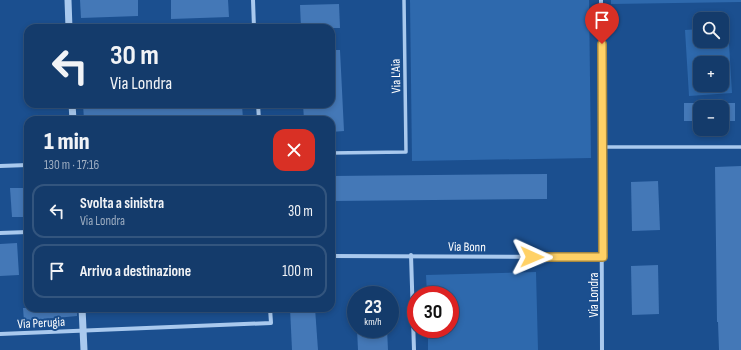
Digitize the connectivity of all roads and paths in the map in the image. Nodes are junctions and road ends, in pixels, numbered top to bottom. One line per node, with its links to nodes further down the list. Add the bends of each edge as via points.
1 (68, 0): 5 (street)
2 (253, 0): 6 (street)
3 (404, 0): 9 (street, Via L'Aia, via 406,152)
4 (601, 0): 7 (street, Via Londra)
5 (69, 24)
6 (254, 24)
7 (602, 147): 8 (street); 16 (street, Via Londra)
8 (741, 147)
9 (335, 153)
10 (24, 165): 11 (street)
11 (0, 166)
12 (24, 232): 13 (street)
13 (0, 233)
14 (411, 255): 15 (street, Via Bonn); 16 (street, Via Bonn); 22 (street)
15 (335, 256)
16 (603, 257): 23 (street, Via Londra)
17 (82, 312): 19 (street)
18 (270, 312): 19 (street, Via Perugia, via 271,323)
19 (84, 330): 20 (street, Via Perugia); 21 (street)
20 (0, 334)
21 (84, 350)
22 (414, 350)
23 (602, 350)

